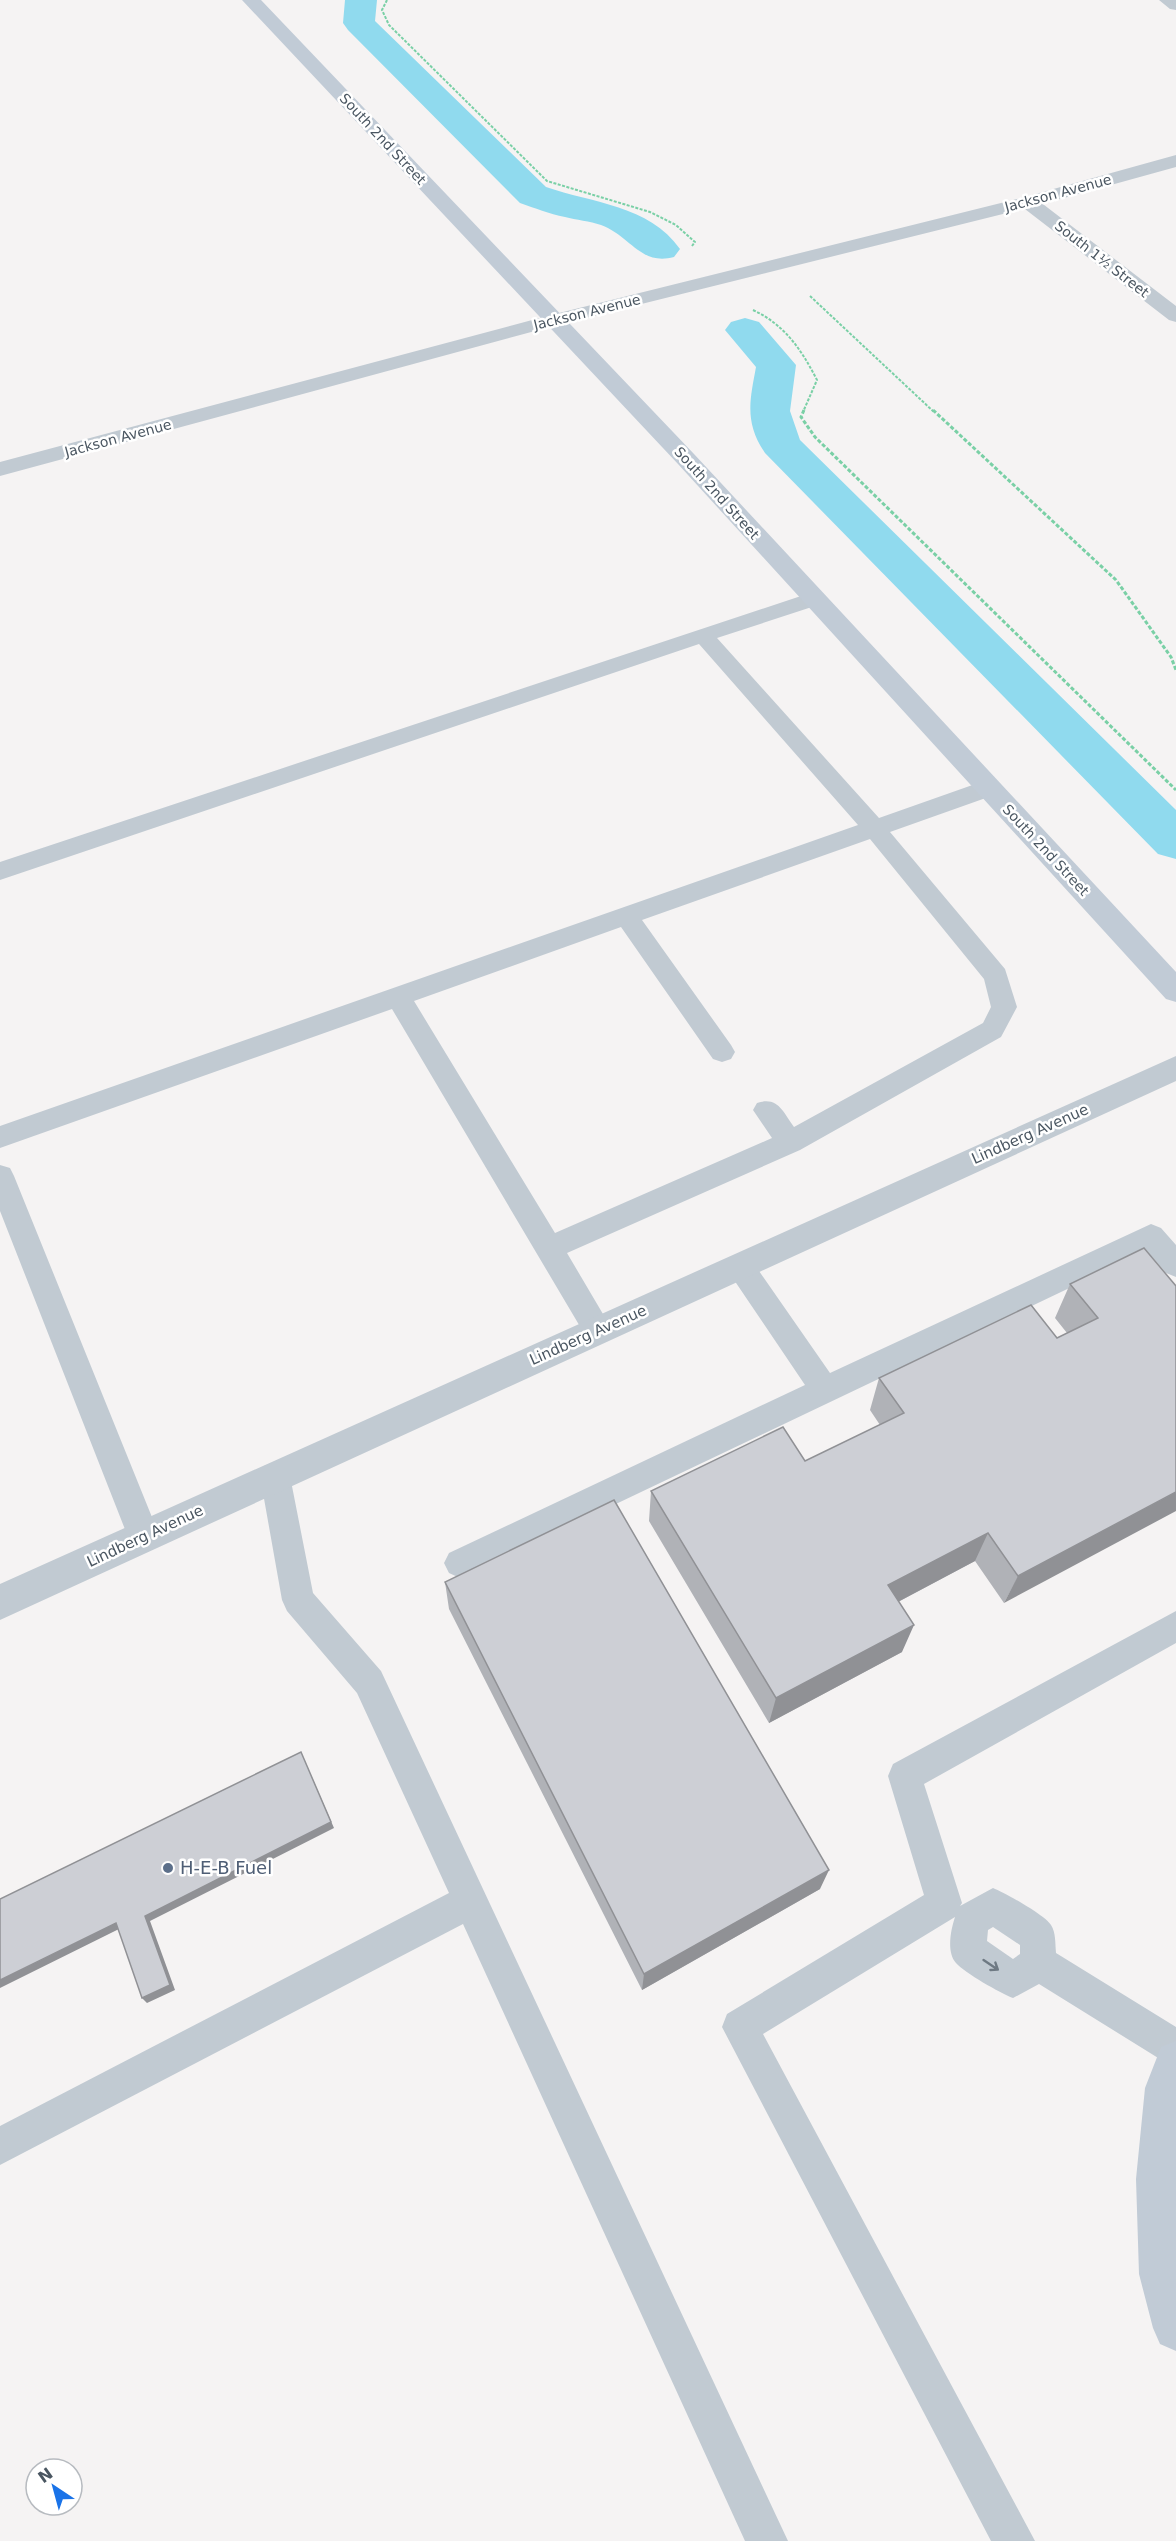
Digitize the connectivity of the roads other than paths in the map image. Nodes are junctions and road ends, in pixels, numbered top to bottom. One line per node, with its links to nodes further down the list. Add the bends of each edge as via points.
1 (251, 0): 7 (main road, South 2nd Street)
2 (1168, 0): 3 (street)
3 (1176, 5)
4 (1176, 161): 5 (street, Jackson Avenue)
5 (1028, 202): 6 (street, South 1½ Street); 7 (street, Jackson Avenue)
6 (1176, 315)
7 (554, 320): 8 (street, Jackson Avenue); 9 (main road, South 2nd Street)
8 (0, 469)
9 (813, 599): 10 (lane); 11 (main road, South 2nd Street)
10 (704, 635): 12 (lane); 13 (lane)
11 (989, 788): 12 (lane); 15 (main road, South 2nd Street)
12 (874, 828): 14 (lane); 21 (lane, via 996,976 1004,1007 992,1030)
13 (0, 871)
14 (626, 916): 16 (lane); 17 (lane)
15 (1176, 991)
16 (398, 996): 20 (lane); 23 (lane)
17 (722, 1052)
18 (1176, 1068): 25 (street, Lindberg Avenue)
19 (766, 1110): 21 (lane)
20 (0, 1137)
21 (790, 1142): 23 (lane)
22 (0, 1176): 29 (lane)
23 (550, 1248): 26 (lane)
24 (1176, 1265): 27 (lane, via 1151,1236)
25 (740, 1266): 26 (street, Lindberg Avenue); 27 (lane)
26 (598, 1331): 28 (street, Lindberg Avenue)
27 (825, 1390): 30 (lane)
28 (275, 1476): 29 (street, Lindberg Avenue); 33 (lane, via 298,1600 369,1682)
29 (144, 1537): 31 (street, Lindberg Avenue)
30 (460, 1563)
31 (0, 1602)
32 (1176, 1626): 34 (lane, via 905,1776)
33 (471, 1901): 37 (lane); 39 (lane)
34 (957, 1911): 35 (lane, via 968,1950 1013,1980 1039,1964); 40 (lane, via 740,2027)
35 (1176, 2048)
36 (1176, 2062): 38 (main road, via 1167,2088 1158,2179 1162,2274)
37 (0, 2146)
38 (1176, 2328)
39 (767, 2541)
40 (1014, 2541)

